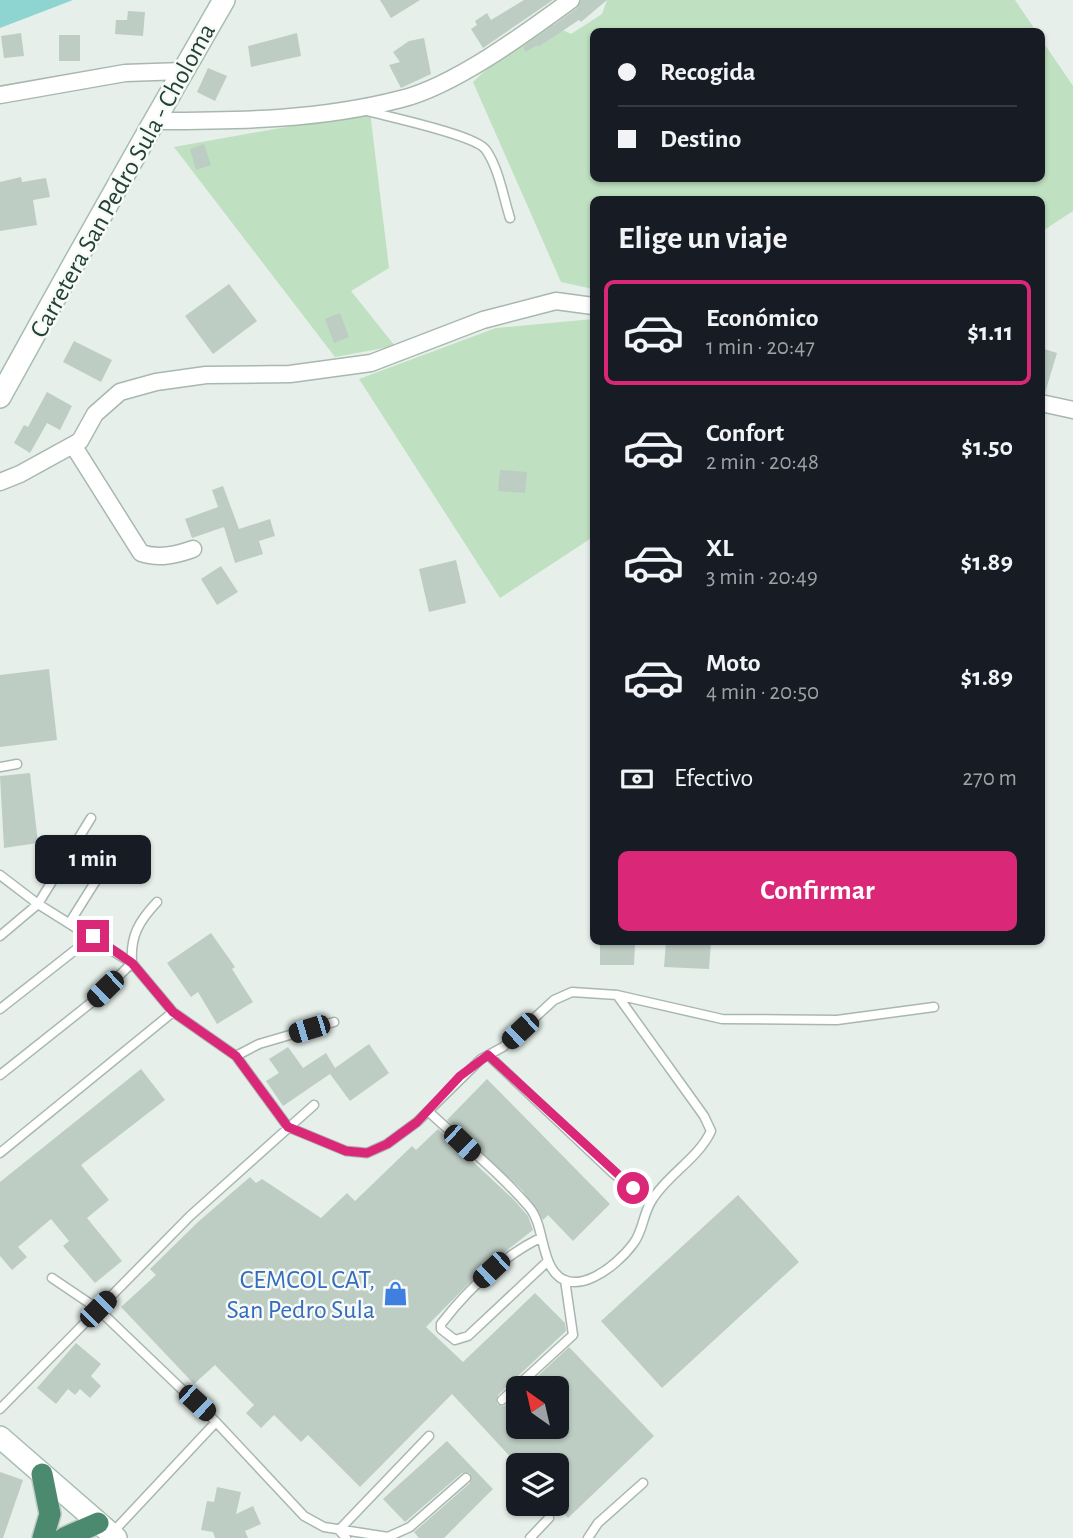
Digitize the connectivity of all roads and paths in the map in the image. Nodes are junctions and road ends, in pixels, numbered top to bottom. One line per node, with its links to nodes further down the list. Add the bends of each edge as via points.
1 (224, 0): 3 (main road, Carretera San Pedro Sula - Choloma)
2 (571, 0): 5 (street, via 458,74 402,99)
3 (183, 71): 4 (street, via 125,73); 6 (main road, Carretera San Pedro Sula - Choloma)
4 (0, 94)
5 (354, 107): 6 (street, via 274,121); 7 (lane, via 484,147)
6 (157, 121): 9 (main road, Carretera San Pedro Sula - Choloma, via 123,172)
7 (510, 218)
8 (590, 306): 12 (street, via 556,301 482,320 371,363 290,374 206,375 156,382 120,392 95,414)
9 (0, 397)
10 (1045, 404): 11 (street)
11 (1073, 410)
12 (74, 445): 13 (street); 14 (street, via 141,553 152,557)
13 (0, 482)
14 (193, 549)
15 (17, 764): 16 (lane)
16 (0, 767)
17 (91, 818): 21 (lane)
18 (112, 855): 22 (lane)
19 (0, 875): 21 (lane)
20 (157, 902): 25 (lane, via 138,924)
21 (38, 904): 22 (lane); 23 (lane)
22 (70, 922): 24 (lane)
23 (0, 936)
24 (93, 936): 25 (lane); 28 (lane)
25 (132, 963): 29 (lane); 33 (lane, via 92,1002)
26 (617, 995): 27 (lane, via 722,1019 837,1020); 31 (lane, via 588,991 554,1000); 38 (lane, via 710,1131 705,1143)
27 (934, 1007)
28 (0, 1009)
29 (173, 1012): 32 (lane); 37 (lane)
30 (334, 1022): 32 (lane)
31 (488, 1055): 35 (lane, via 460,1076); 38 (lane, via 614,1174)
32 (236, 1056): 36 (lane)
33 (0, 1075)
34 (314, 1105): 36 (lane)
35 (428, 1111): 36 (lane, via 387,1144 367,1153 346,1151); 39 (lane, via 531,1209)
36 (288, 1127): 43 (lane, via 190,1216)
37 (0, 1153)
38 (651, 1201): 42 (lane, via 634,1243 609,1269 588,1282)
39 (540, 1238): 40 (lane); 40 (lane, via 515,1251 466,1293 441,1329 455,1340 468,1336)
40 (548, 1261): 42 (lane)
41 (52, 1278): 43 (lane)
42 (565, 1280): 44 (lane, via 573,1335)
43 (98, 1309): 45 (lane); 46 (lane)
44 (502, 1400)
45 (0, 1409)
46 (216, 1422): 53 (lane, via 304,1516); 54 (lane)
47 (429, 1436): 53 (lane)
48 (1, 1439): 49 (main road)
49 (42, 1474): 54 (main road); 56 (highway, via 50,1514)
50 (466, 1478): 55 (lane, via 410,1527)
51 (643, 1483): 60 (lane, via 598,1523)
52 (550, 1518): 59 (lane)
53 (339, 1531): 55 (lane); 58 (lane)
54 (108, 1532): 57 (highway)
55 (388, 1537)
56 (43, 1538)
57 (64, 1538)
58 (346, 1538)
59 (530, 1538)
60 (588, 1538)

